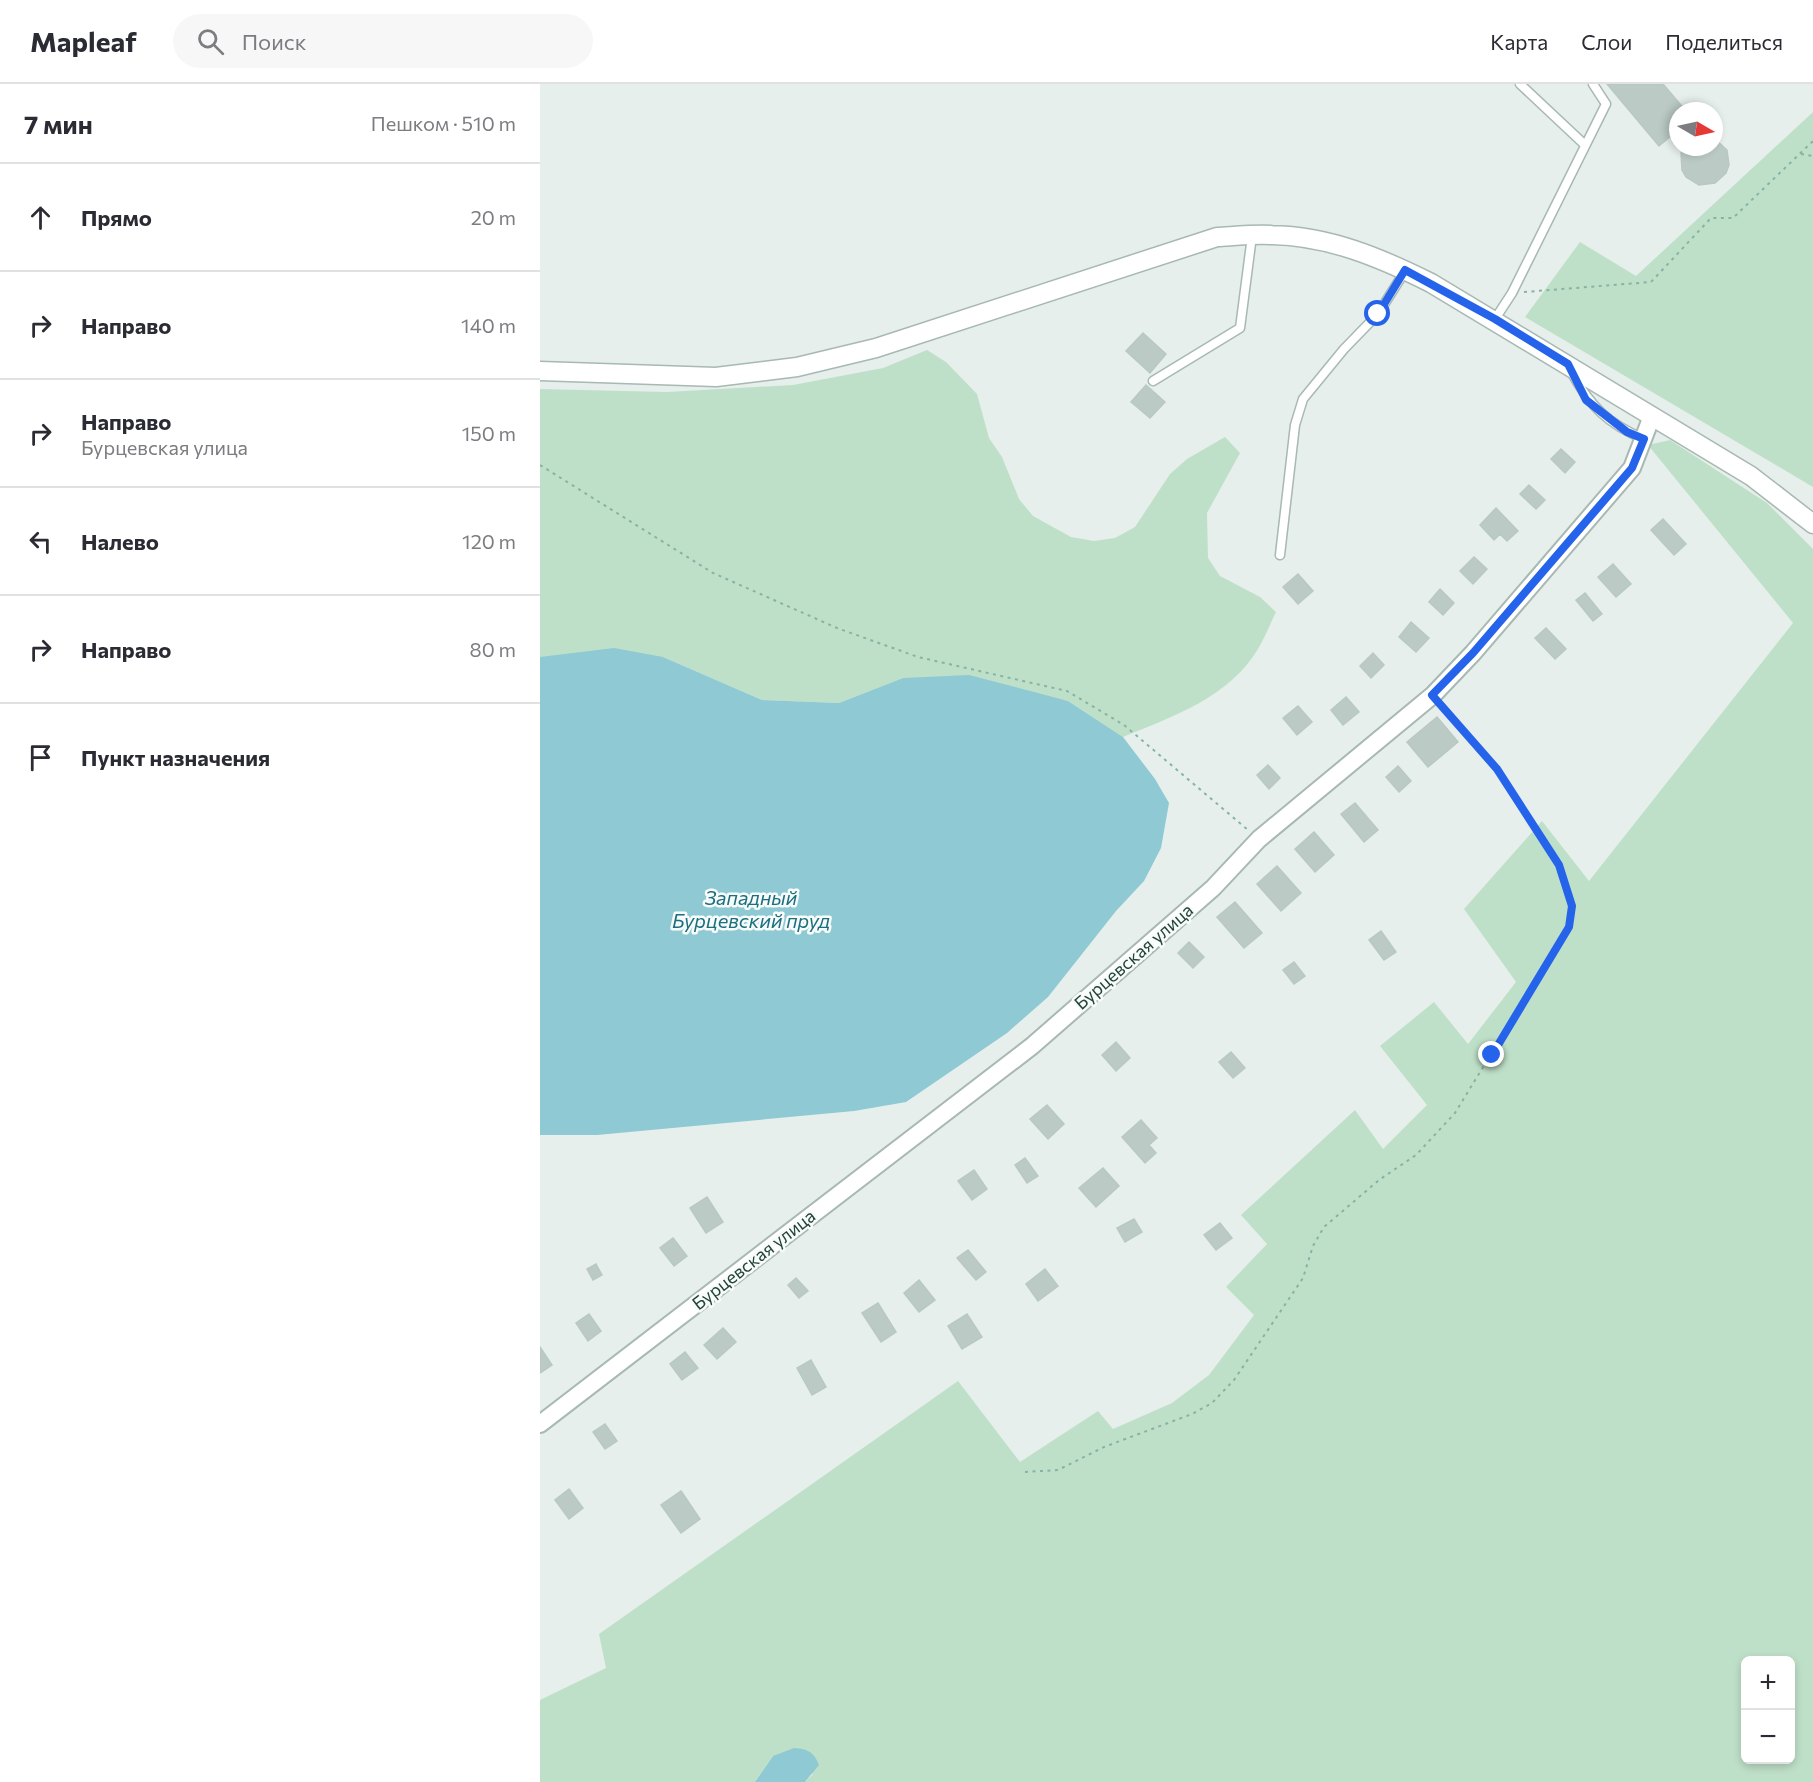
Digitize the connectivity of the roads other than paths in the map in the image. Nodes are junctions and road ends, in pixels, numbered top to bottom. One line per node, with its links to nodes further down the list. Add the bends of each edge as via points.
1 (1520, 84): 3 (lane)
2 (1593, 84): 3 (lane, via 1606,104)
3 (1585, 145): 6 (lane, via 1512,293)
4 (1252, 236): 5 (street, via 1273,234 1321,240 1377,256); 8 (street, via 1216,237 876,348 797,368 716,377); 9 (lane, via 1240,328)
5 (1405, 270): 6 (street); 13 (lane, via 1378,314 1303,399 1295,425)
6 (1495, 319): 7 (street)
7 (1568, 364): 10 (street); 11 (lane, via 1586,400 1627,432)
8 (540, 371)
9 (1153, 381)
10 (1652, 416): 11 (street, Бурцевская улица); 12 (street, via 1751,476)
11 (1644, 439): 14 (street, Бурцевская улица, via 1632,468 1432,695 1259,839 1213,888 1032,1046)
12 (1813, 524)
13 (1280, 555)
14 (540, 1424)

